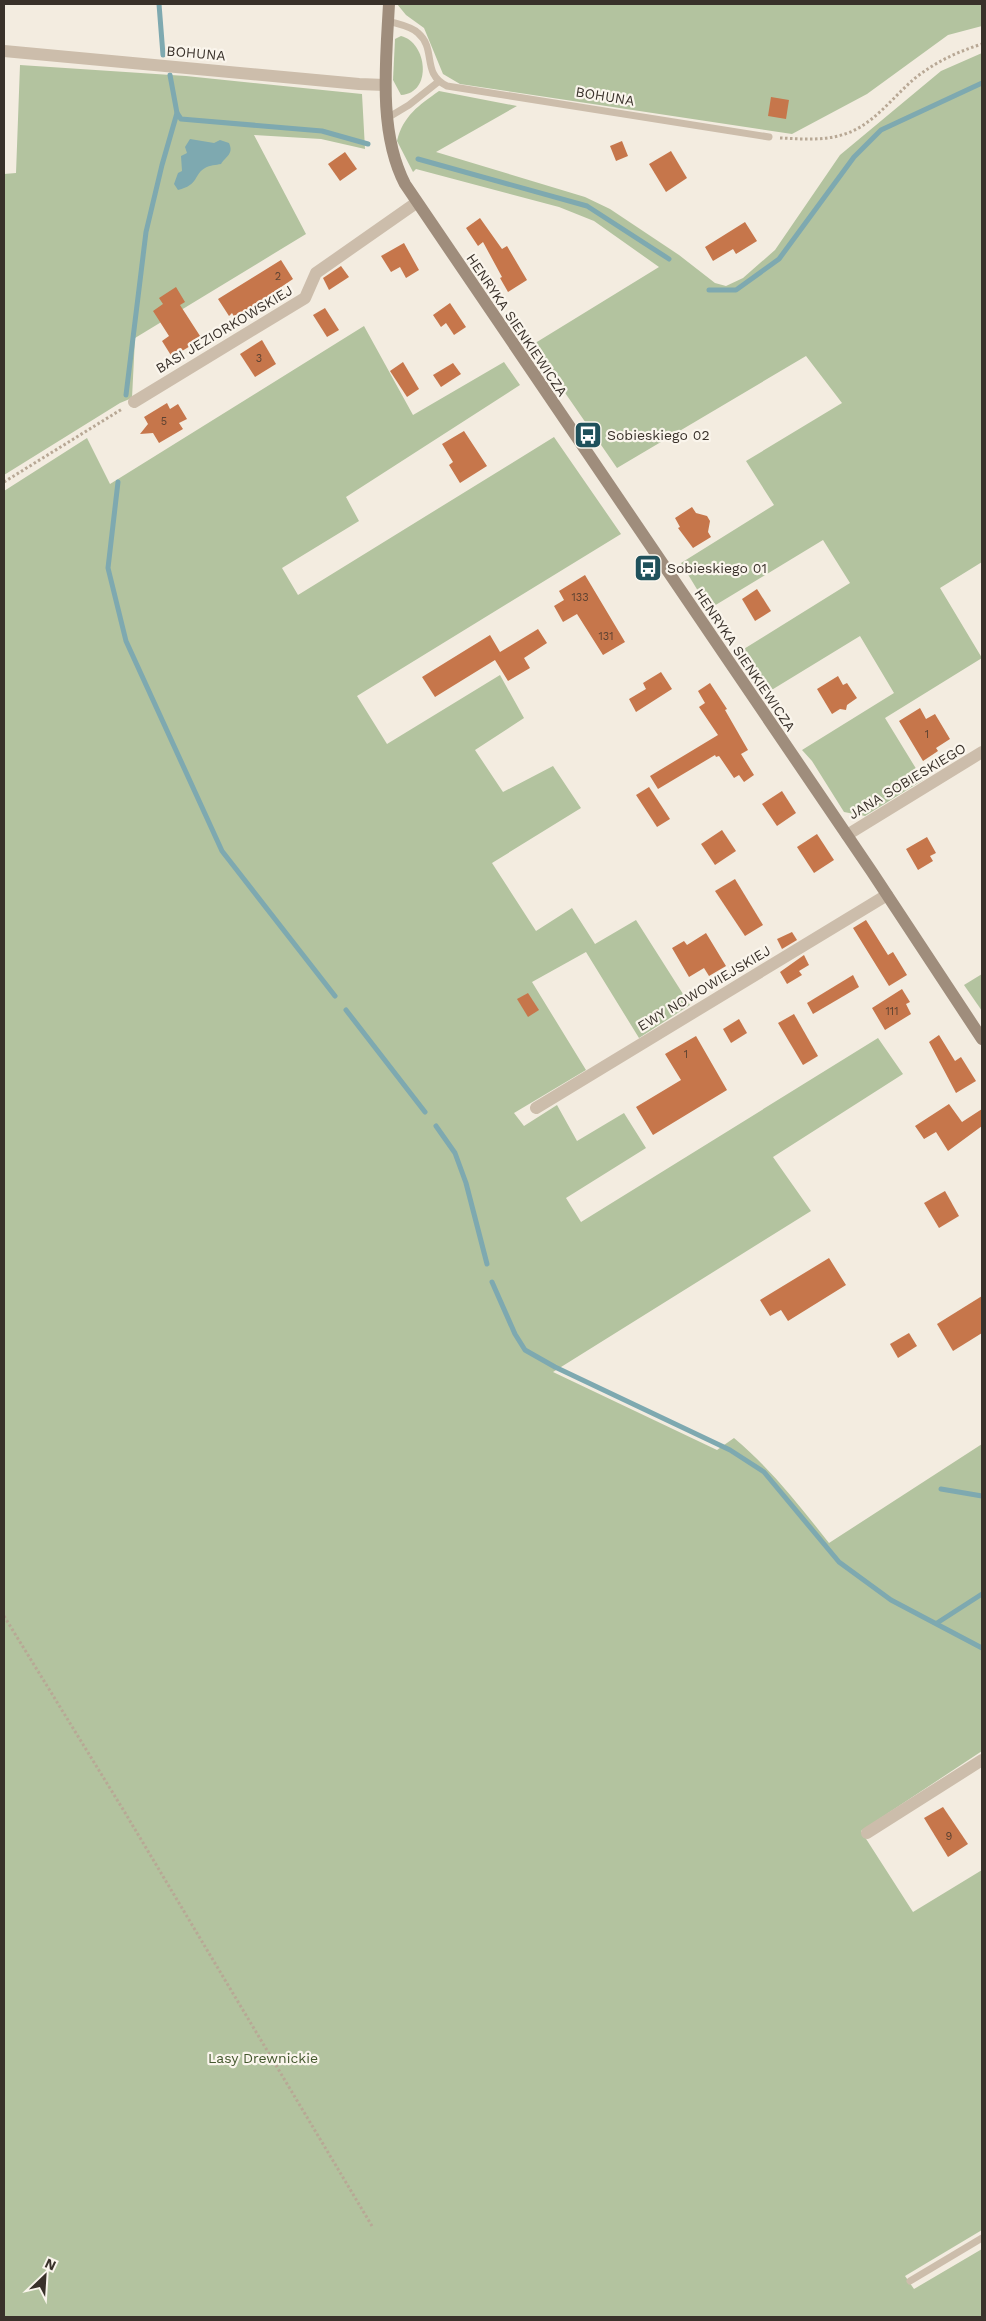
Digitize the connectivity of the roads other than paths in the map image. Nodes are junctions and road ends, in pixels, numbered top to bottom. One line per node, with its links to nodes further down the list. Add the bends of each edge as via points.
1 (389, 4): 2 (street, HENRYKA SIENKIEWICZA)
2 (388, 21): 4 (lane, via 420,34 429,48 433,76); 5 (street, HENRYKA SIENKIEWICZA)
3 (4, 51): 5 (street, BOHUNA)
4 (438, 82): 6 (lane); 7 (lane, BOHUNA)
5 (385, 85): 6 (street, HENRYKA SIENKIEWICZA)
6 (388, 117): 8 (street, HENRYKA SIENKIEWICZA, via 393,157)
7 (769, 137)
8 (416, 203): 9 (street, BASI JEZIORKOWSKIEJ, via 316,273 305,298); 11 (street, HENRYKA SIENKIEWICZA)
9 (134, 402)
10 (982, 752): 11 (street, JANA SOBIESKIEGO)
11 (847, 835): 12 (street, HENRYKA SIENKIEWICZA)
12 (887, 895): 13 (street, HENRYKA SIENKIEWICZA); 14 (street, EWY NOWOWIEJSKIEJ)
13 (982, 1037)
14 (536, 1108)
15 (982, 1760): 16 (street)
16 (867, 1833)
17 (982, 2238): 18 (lane)
18 (910, 2281)

